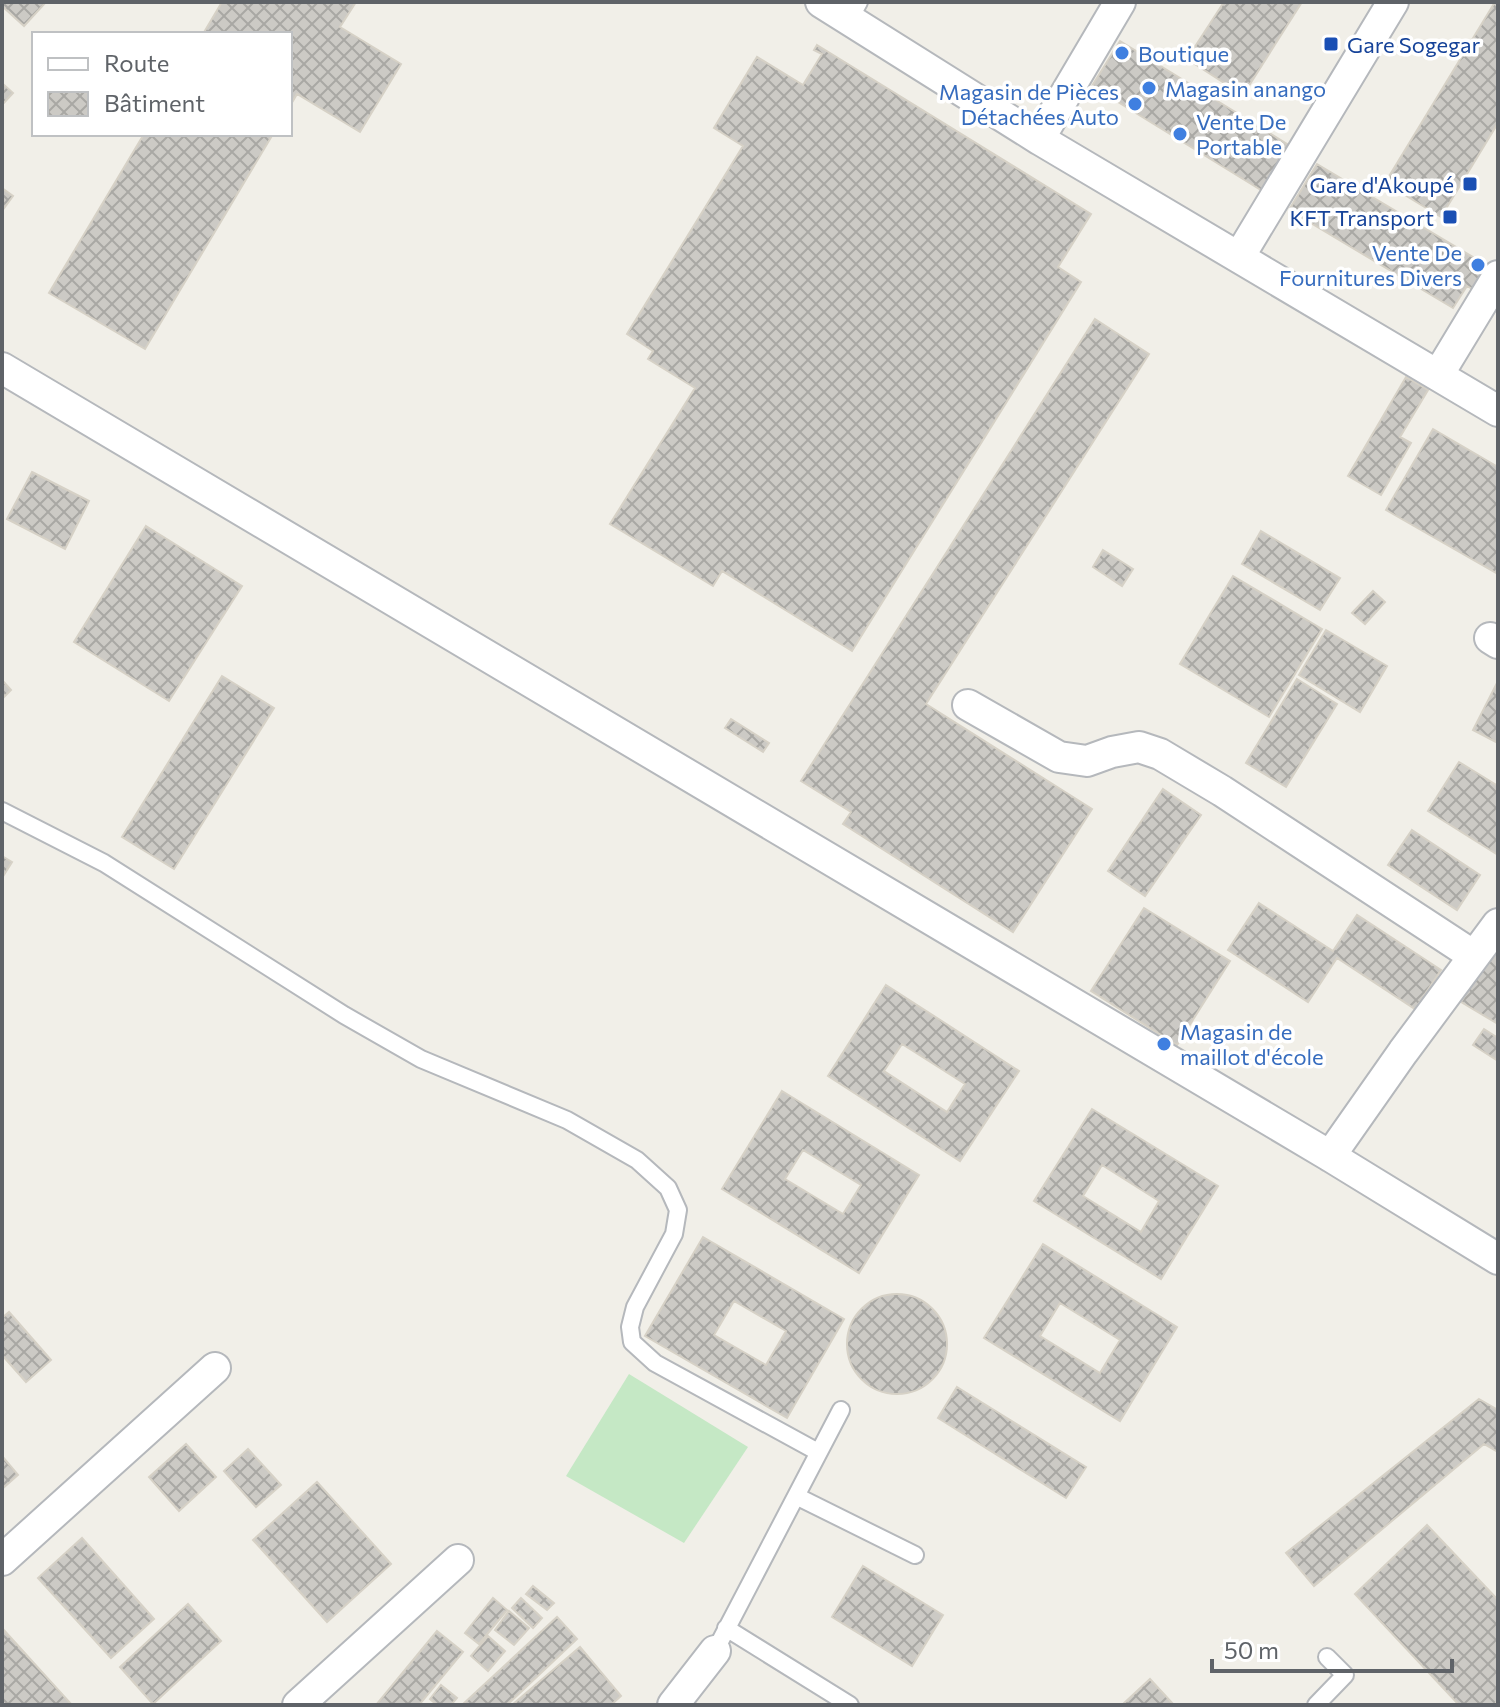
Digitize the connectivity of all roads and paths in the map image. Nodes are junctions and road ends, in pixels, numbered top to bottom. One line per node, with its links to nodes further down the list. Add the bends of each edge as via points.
1 (821, 2): 4 (street)
2 (1120, 2): 5 (street)
3 (1393, 2): 6 (street)
4 (854, 11): 5 (street)
5 (1039, 139): 6 (street)
6 (1239, 257): 9 (street)
7 (1498, 276): 9 (street)
8 (2, 368): 15 (street)
9 (1438, 375): 10 (street)
10 (1498, 411)
11 (968, 705): 14 (street, via 1059,757 1087,761 1139,747 1160,754)
12 (2, 811): 19 (lane, via 104,863 421,1059 567,1120 637,1160 668,1188 678,1210 674,1234 635,1307 632,1342 655,1363)
13 (1498, 924): 14 (street)
14 (1474, 956): 15 (street)
15 (1330, 1156): 16 (street)
16 (1498, 1259)
17 (215, 1368): 22 (street)
18 (841, 1410): 19 (lane)
19 (818, 1452): 20 (lane)
20 (796, 1496): 21 (lane); 24 (lane)
21 (915, 1555)
22 (2, 1560)
23 (458, 1560): 26 (street)
24 (721, 1640): 27 (street); 28 (lane)
25 (1327, 1657): 29 (lane, via 1345,1675)
26 (298, 1705)
27 (673, 1705)
28 (850, 1705)
29 (1316, 1705)

